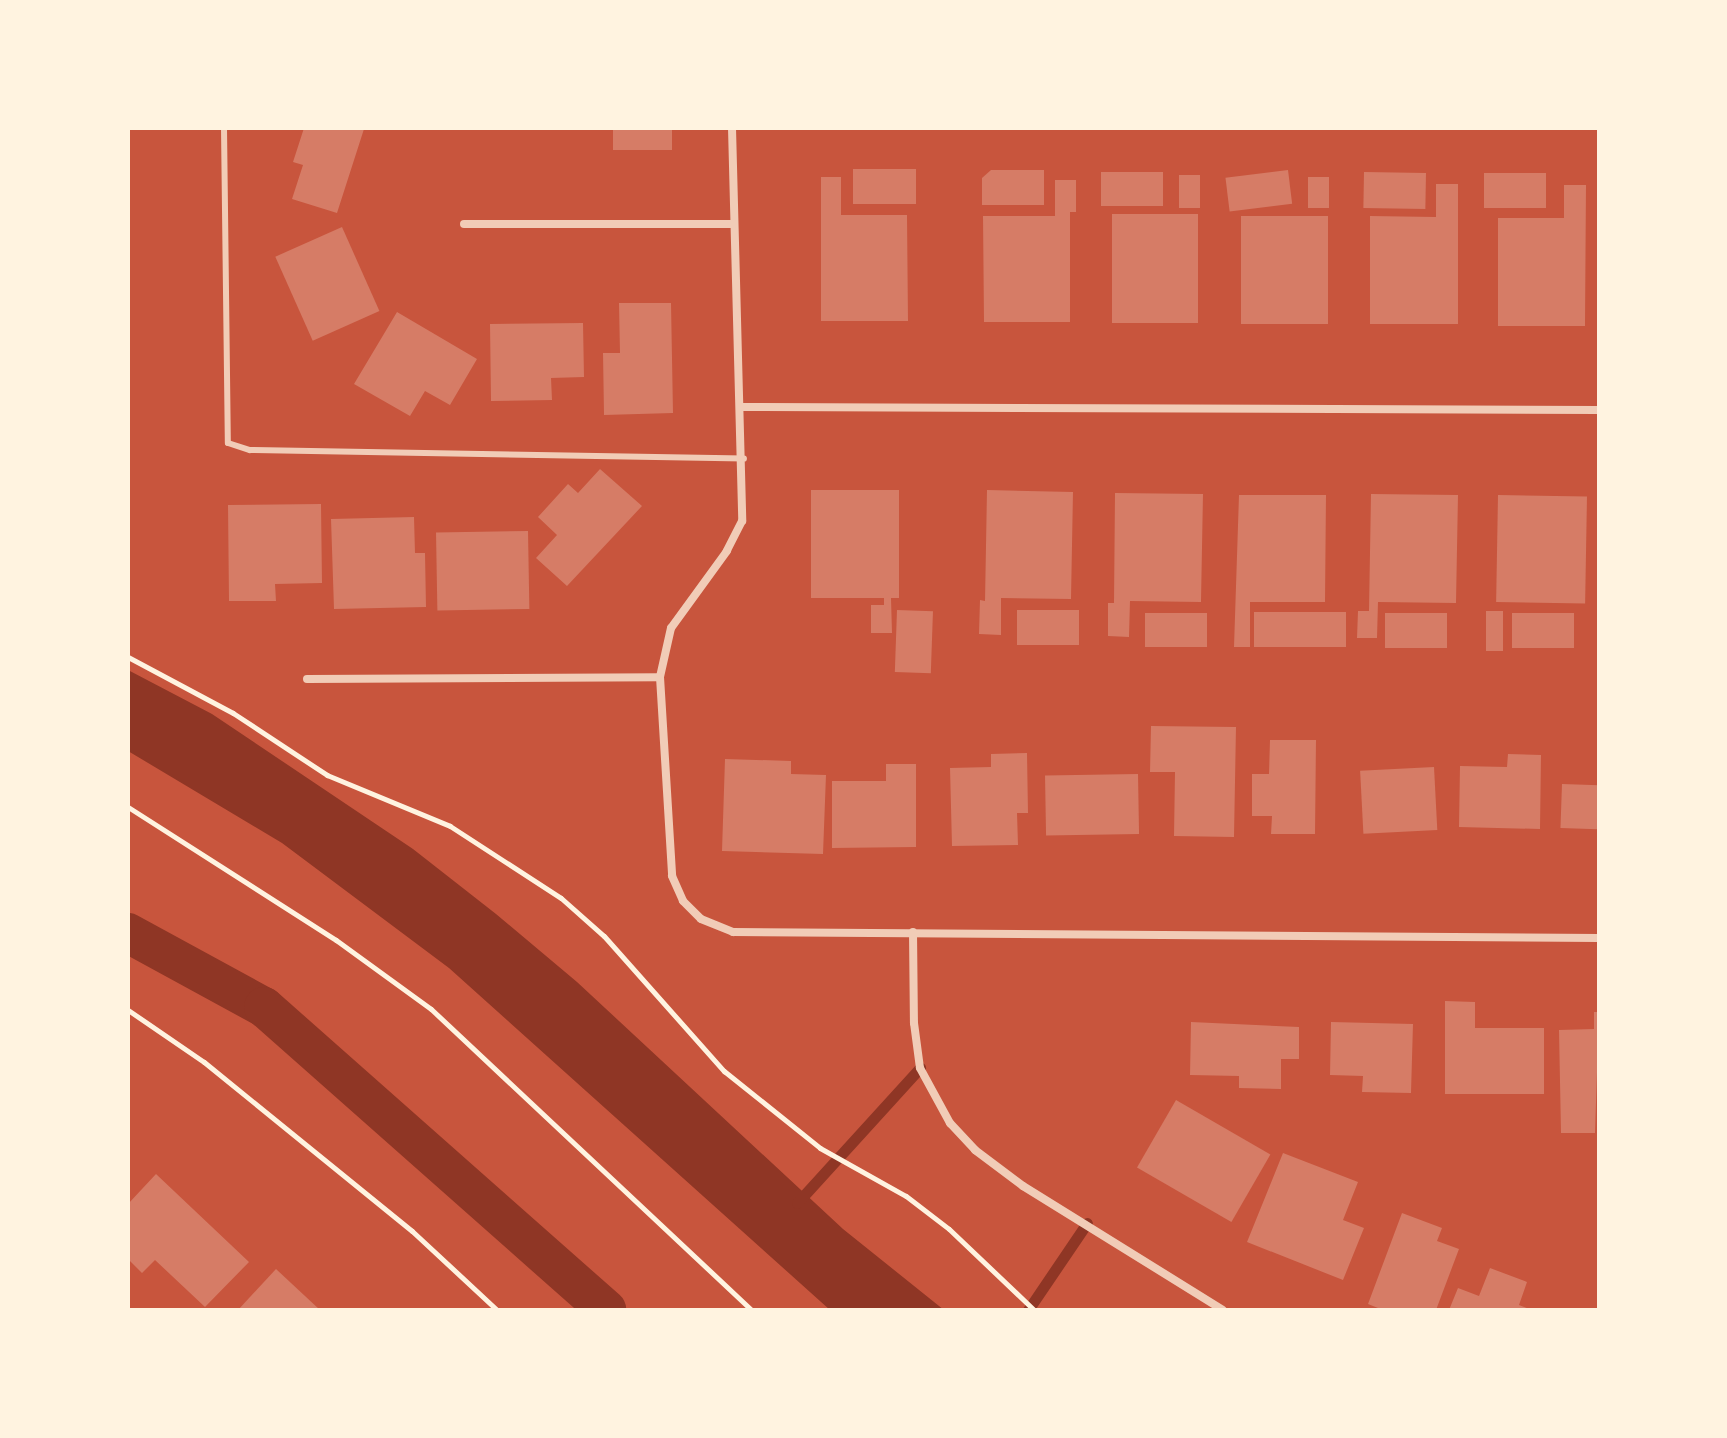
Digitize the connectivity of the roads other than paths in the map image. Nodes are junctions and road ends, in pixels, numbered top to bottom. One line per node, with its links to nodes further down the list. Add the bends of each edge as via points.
1 (224, 128): 7 (lane, via 228,443 250,450)
2 (732, 128): 4 (street)
3 (464, 224): 4 (street)
4 (734, 224): 5 (street)
5 (742, 407): 6 (street); 7 (street)
6 (1599, 410)
7 (744, 459): 8 (street, via 742,521 727,551 671,628)
8 (660, 677): 9 (street); 10 (street, via 672,876 683,901 701,919 733,932)
9 (307, 679)
10 (913, 932): 11 (street); 12 (street, via 920,1068 950,1123 975,1150 1023,1186)
11 (1599, 938)
12 (1223, 1310)

